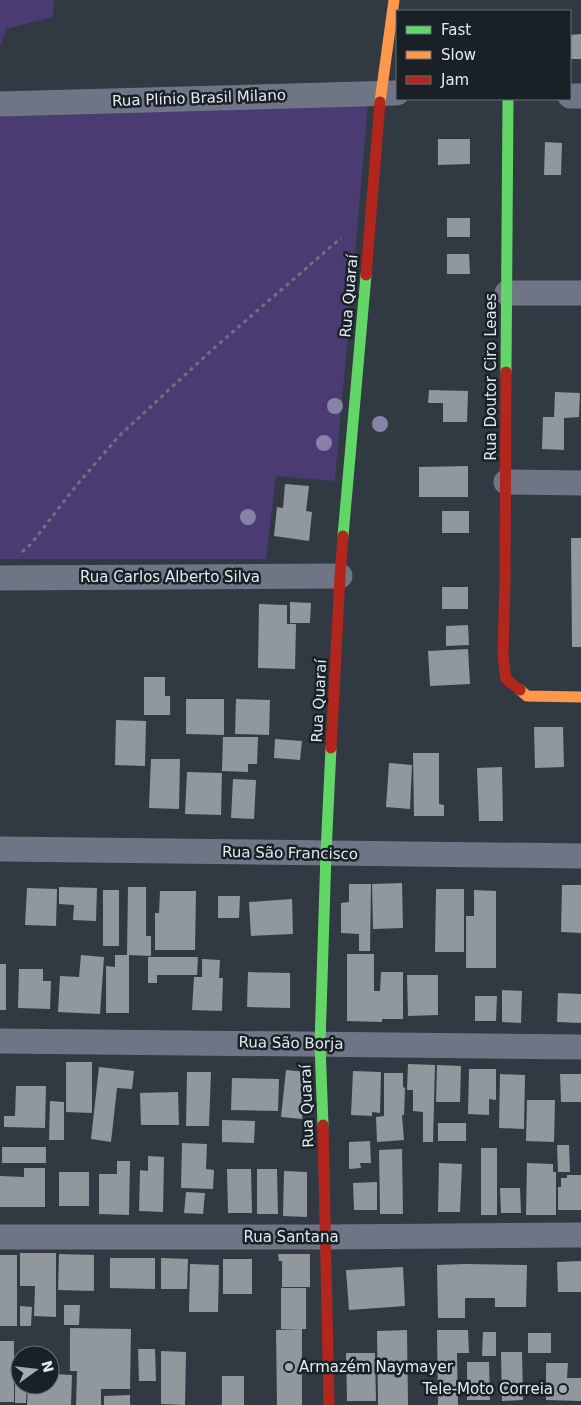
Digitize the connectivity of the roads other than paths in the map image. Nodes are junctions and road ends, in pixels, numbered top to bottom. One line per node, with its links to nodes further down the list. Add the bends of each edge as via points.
1 (394, 0): 2 (street, Rua Quaraí)
2 (389, 93): 4 (street, Rua Plínio Brasil Milano); 9 (street, Rua Quaraí)
3 (508, 100): 5 (street, Rua Doutor Ciro Leaes)
4 (0, 104)
5 (507, 293): 6 (street); 7 (street, Rua Doutor Ciro Leaes)
6 (581, 294)
7 (506, 482): 8 (street); 11 (street, Rua Doutor Ciro Leaes, via 503,656 506,679 527,696)
8 (581, 483)
9 (340, 576): 10 (street, Rua Carlos Alberto Silva); 13 (street, Rua Quaraí)
10 (0, 578)
11 (581, 697)
12 (0, 849): 13 (street, Rua São Francisco)
13 (326, 853): 14 (street, Rua São Francisco); 16 (street, Rua Quaraí)
14 (581, 856)
15 (0, 1040): 16 (street, Rua São Borja)
16 (320, 1044): 17 (street, Rua São Borja); 20 (street, Rua Quaraí)
17 (581, 1046)
18 (581, 1235): 20 (street, Rua Santana)
19 (0, 1237): 20 (street, Rua Santana)
20 (326, 1237): 21 (street, Rua Quaraí)
21 (328, 1405)

